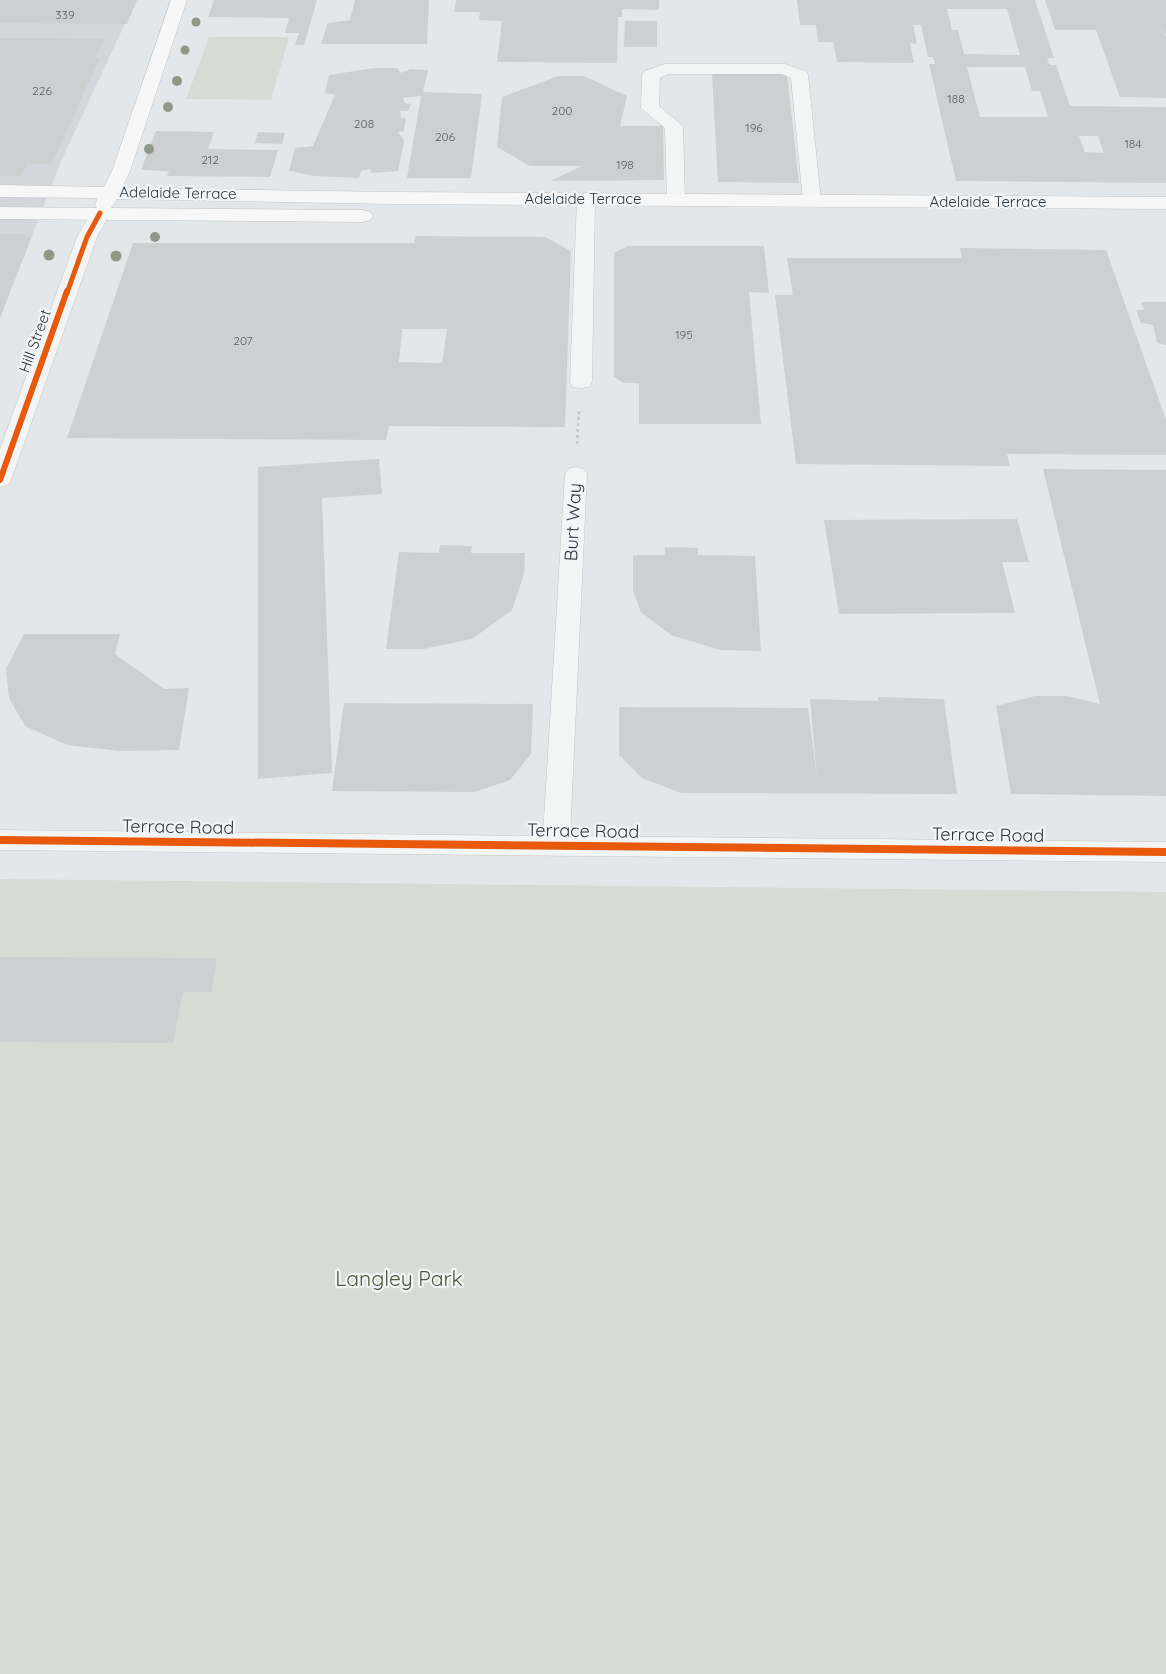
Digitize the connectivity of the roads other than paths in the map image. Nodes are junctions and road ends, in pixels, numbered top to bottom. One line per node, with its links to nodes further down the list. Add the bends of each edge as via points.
1 (179, 0): 3 (main road, Hill Street, via 134,136)
2 (0, 191): 3 (main road, Adelaide Terrace)
3 (110, 192): 7 (main road, Adelaide Terrace); 9 (main road, Hill Street)
4 (676, 200): 5 (main road, Adelaide Terrace); 5 (street, via 674,126 650,108 651,75 665,69 786,70 799,75); 7 (main road, Adelaide Terrace)
5 (812, 201): 6 (main road, Adelaide Terrace)
6 (1166, 203)
7 (586, 208): 9 (main road, Adelaide Terrace); 10 (main road, Adelaide Terrace); 11 (street)
8 (0, 213): 9 (main road, Adelaide Terrace)
9 (100, 214): 13 (street, Hill Street, via 87,237)
10 (1166, 220)
11 (581, 382)
12 (576, 474): 15 (street, Burt Way)
13 (0, 480)
14 (0, 840): 15 (street, Terrace Road)
15 (556, 846): 16 (street, Terrace Road)
16 (1166, 852)

